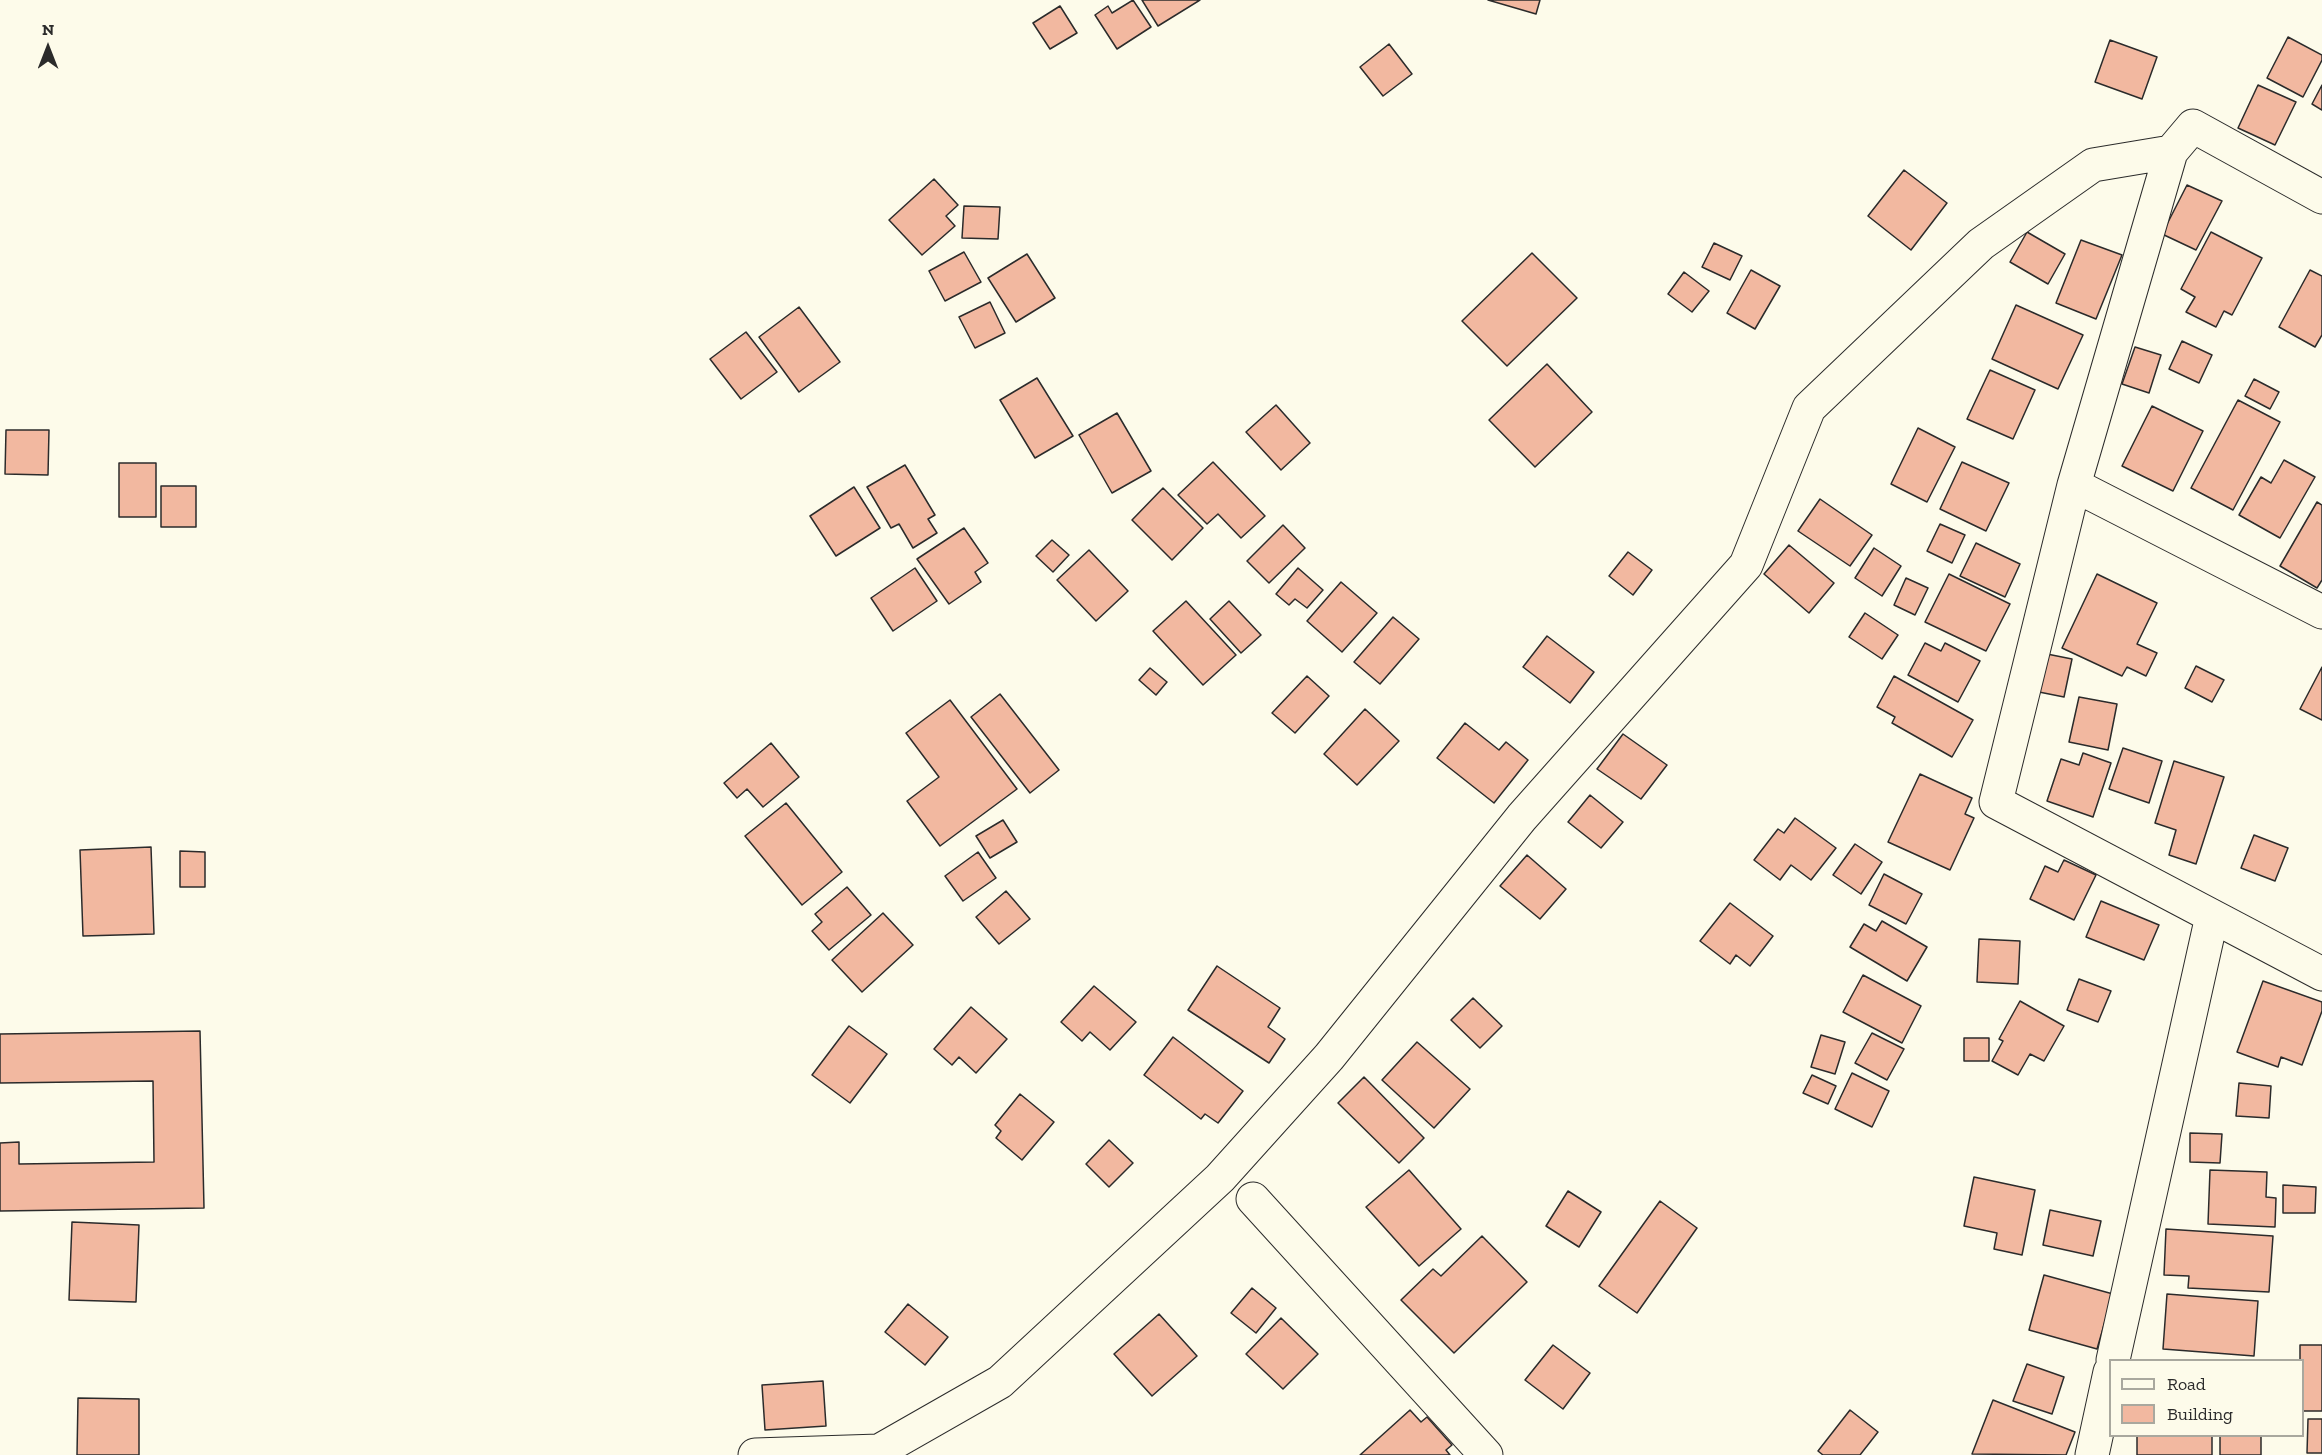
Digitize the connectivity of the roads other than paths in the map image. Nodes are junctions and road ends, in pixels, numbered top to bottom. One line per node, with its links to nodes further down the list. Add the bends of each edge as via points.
1 (2171, 152): 2 (street, via 2193,126); 3 (street); 10 (street, via 2093,165 1981,244 1809,408 1746,565 1522,817 1329,1057 1220,1178 1000,1382 879,1451)
2 (2322, 197)
3 (2074, 485): 4 (street); 5 (street, via 1996,802)
4 (2322, 612)
5 (2212, 916): 6 (street); 8 (street)
6 (2322, 974)
7 (1253, 1199): 11 (street)
8 (2113, 1359)
9 (2109, 1377): 12 (street)
10 (755, 1455)
11 (1486, 1455)
12 (2092, 1455)

